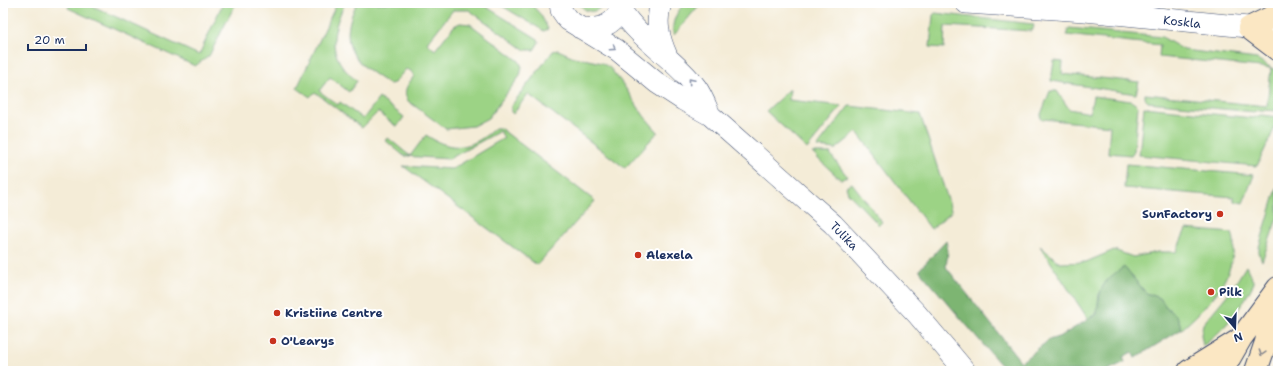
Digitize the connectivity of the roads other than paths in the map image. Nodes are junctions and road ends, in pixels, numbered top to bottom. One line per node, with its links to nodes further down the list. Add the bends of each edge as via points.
1 (662, 3): 10 (street, via 657,20 659,39)
2 (966, 3): 7 (street, Koskla, via 1085,11)
3 (558, 5): 6 (street, Tulika, via 568,20)
4 (623, 5): 6 (street, via 616,18 606,26); 10 (street, Tulika, via 646,40)
5 (1278, 14): 7 (main road)
6 (580, 28): 11 (street, Tulika, one-way to 11, via 617,50 657,83)
7 (1249, 28): 8 (street, Koskla); 9 (main road)
8 (1278, 30)
9 (1278, 50)
10 (666, 56): 11 (street, Tulika, one-way to 10, via 698,88)
11 (710, 115): 14 (street, Tulika, via 834,224 917,314)
12 (1278, 288): 13 (main road); 17 (main road, one-way to 17, via 1266,342)
13 (1241, 338): 15 (main road); 16 (main road)
14 (965, 371)
15 (1189, 371)
16 (1222, 371)
17 (1256, 371)

